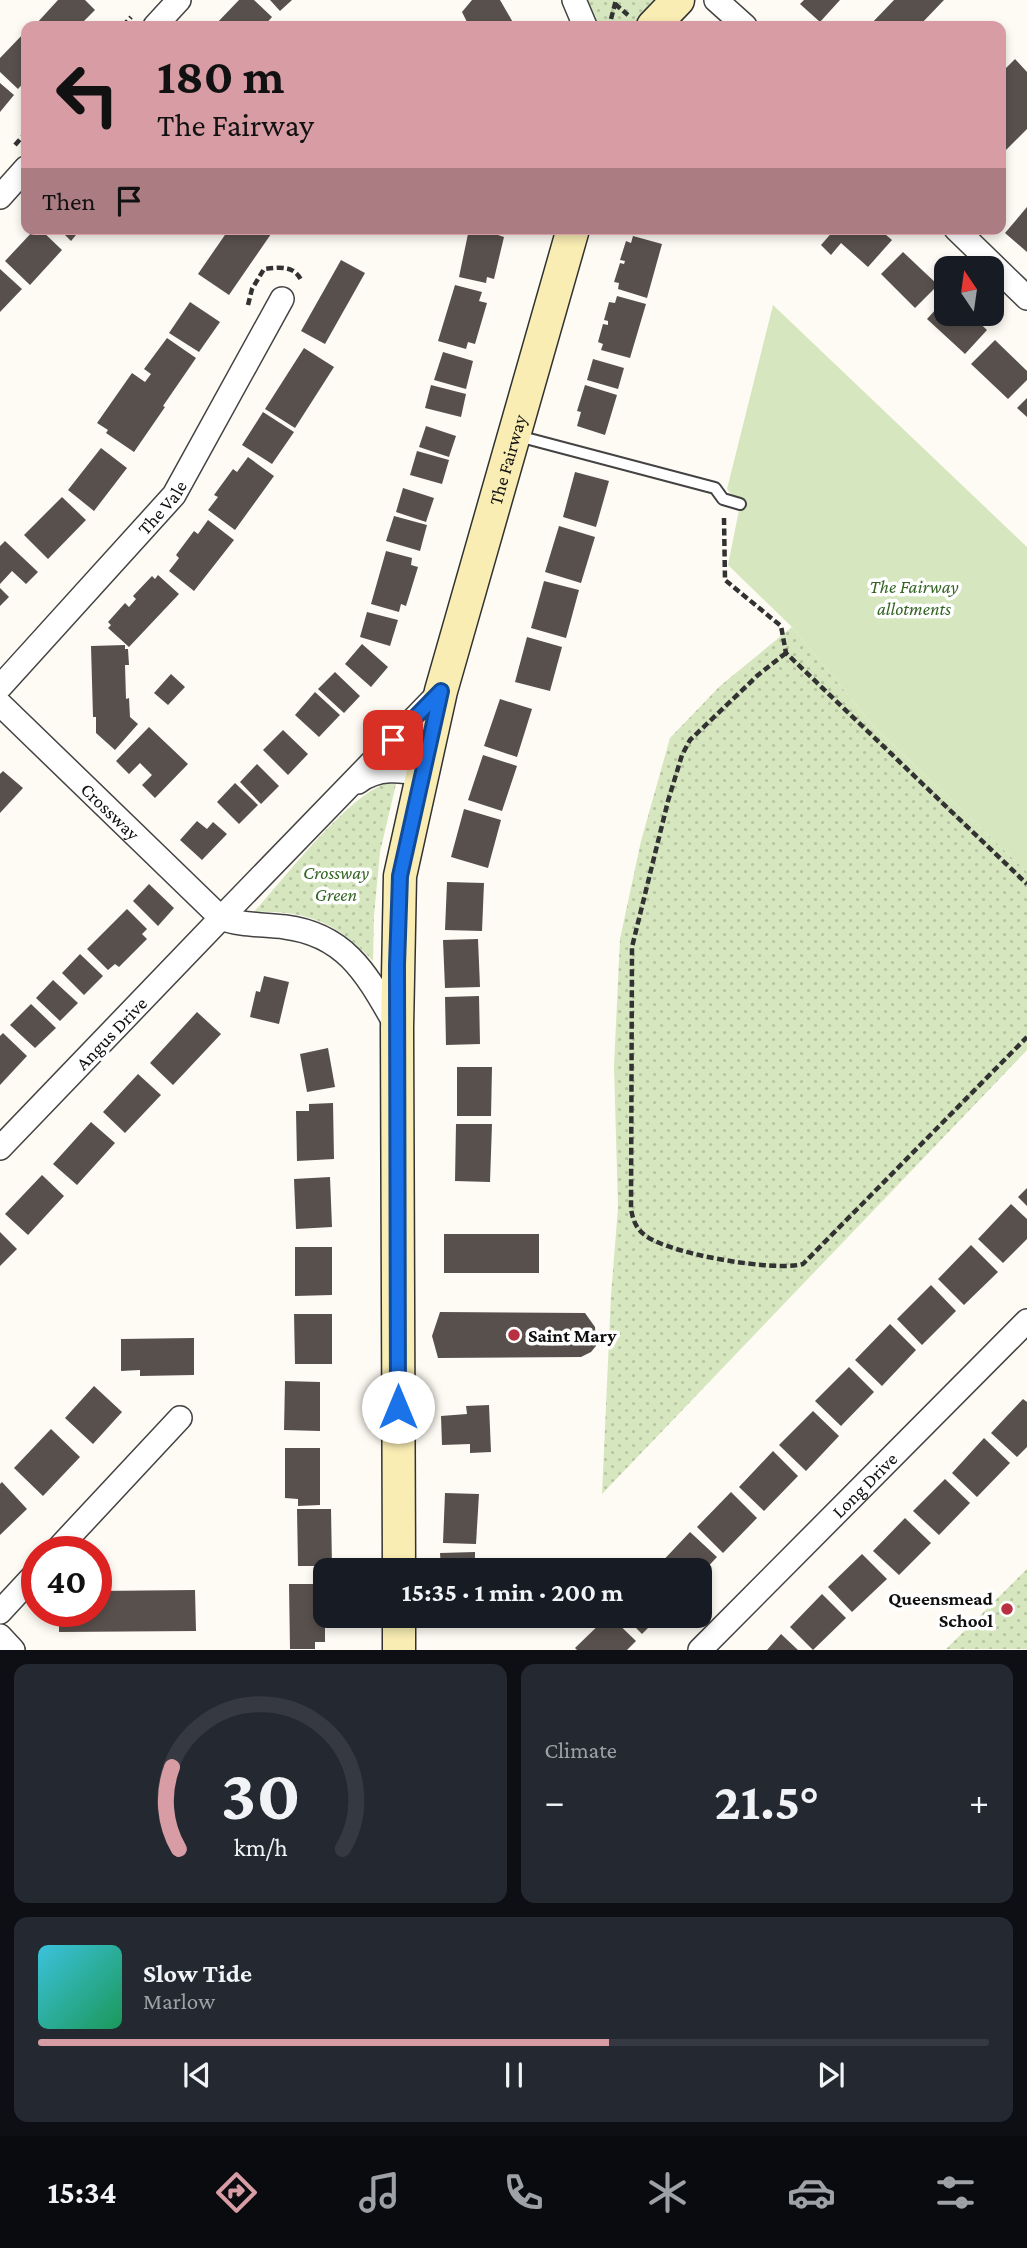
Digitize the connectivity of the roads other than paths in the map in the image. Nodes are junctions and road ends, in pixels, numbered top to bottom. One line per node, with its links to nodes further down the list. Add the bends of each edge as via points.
1 (179, 0): 5 (street)
2 (574, 0): 6 (street)
3 (678, 0): 7 (street)
4 (716, 0): 8 (street)
5 (160, 21)
6 (583, 21)
7 (658, 21)
8 (739, 21)
9 (21, 174): 10 (street)
10 (0, 197)
11 (571, 235): 15 (street, The Fairway)
12 (962, 235): 13 (street)
13 (1027, 298)
14 (282, 299): 17 (street, The Vale, via 174,495)
15 (515, 435): 16 (lane, via 715,488 723,499); 18 (street, The Fairway)
16 (740, 504)
17 (0, 687)
18 (441, 691): 20 (street, The Fairway); 21 (street, The Fairway)
19 (0, 704): 22 (street, Crossway)
20 (422, 774): 21 (street, The Fairway, via 383,771); 23 (street, The Fairway, via 400,876)
21 (340, 795): 22 (street, The Fairway)
22 (221, 918): 23 (street, via 235,924 300,929 334,942 361,967); 24 (street, Angus Drive)
23 (397, 1028): 28 (street, The Fairway)
24 (0, 1148)
25 (1027, 1321): 35 (street, Long Drive)
26 (180, 1418): 27 (street)
27 (70, 1536)
28 (399, 1558)
29 (21, 1589): 30 (street)
30 (0, 1612)
31 (399, 1628): 34 (street)
32 (0, 1636): 33 (street)
33 (13, 1650)
34 (399, 1650)
35 (700, 1650)

